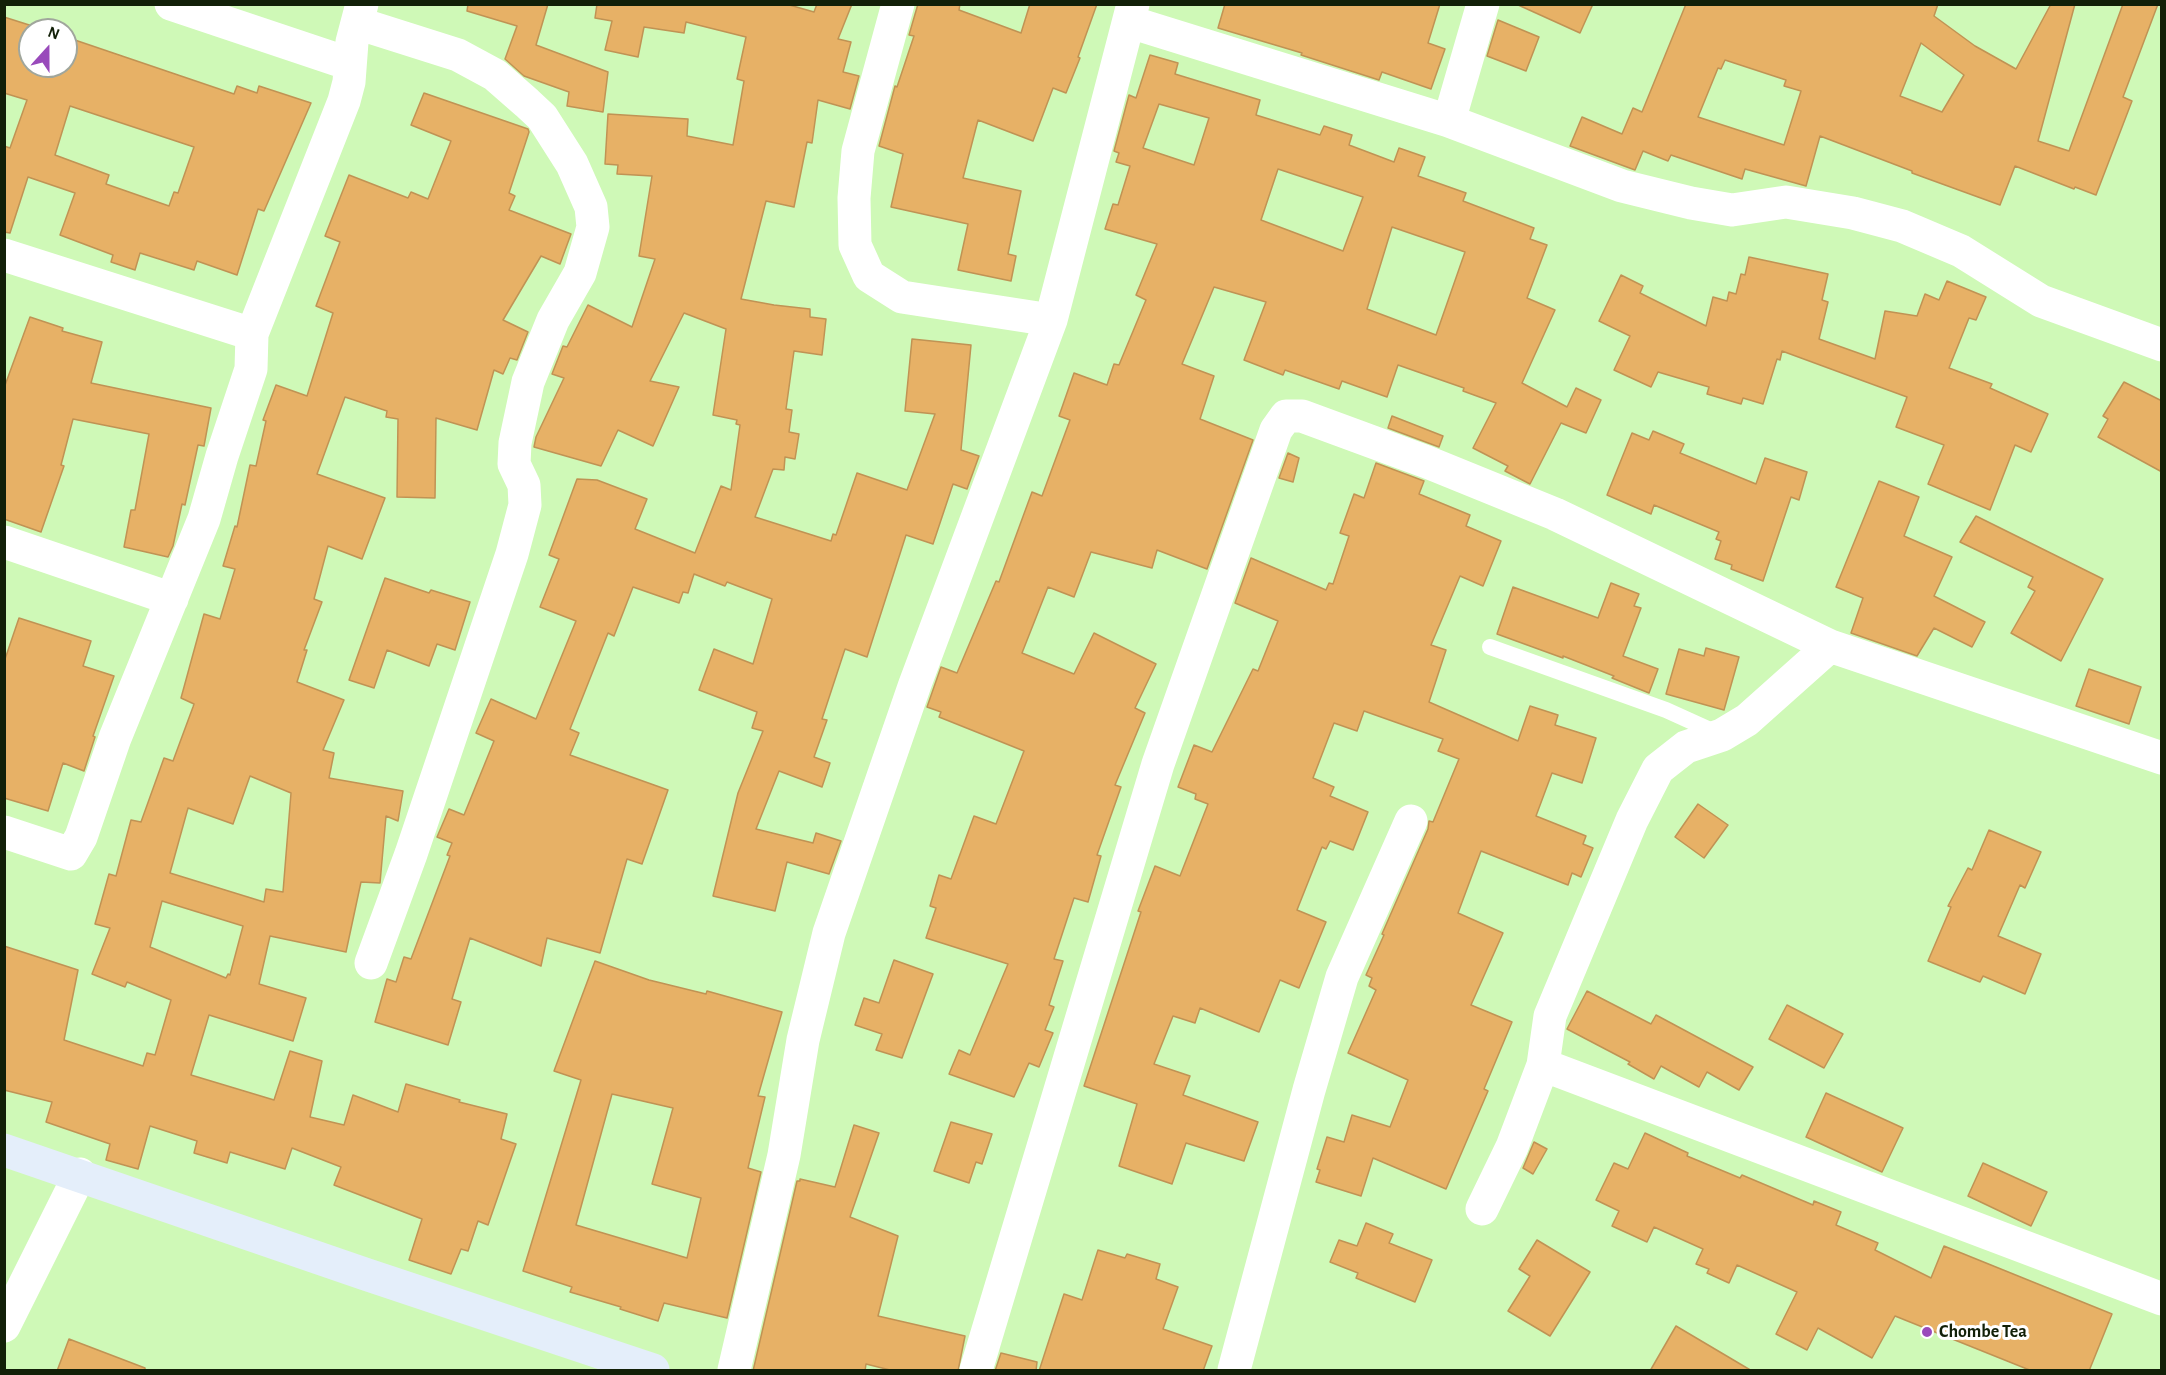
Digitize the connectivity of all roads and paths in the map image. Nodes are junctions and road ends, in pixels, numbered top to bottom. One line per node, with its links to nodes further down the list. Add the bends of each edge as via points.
1 (171, 4): 6 (street)
2 (897, 4): 9 (street, via 858,151 855,245 869,276 902,297)
3 (1483, 4): 7 (street)
4 (1132, 13): 7 (street); 9 (street)
5 (360, 14): 6 (street); 20 (street, via 477,64 527,103 542,117 573,164 591,207 593,227 580,273 553,320 528,382 514,464 524,485 525,505 512,554)
6 (350, 64): 10 (street, via 344,101)
7 (1449, 121): 11 (street, via 1623,186 1691,203 1732,210 1786,202 1902,226 1961,251 2041,301)
8 (4, 255): 10 (street)
9 (1051, 320): 28 (street, via 915,684 830,933 803,1040 784,1155)
10 (252, 334): 13 (street, via 252,369 204,519)
11 (2162, 345)
12 (4, 542): 13 (street)
13 (172, 599): 19 (street, via 115,738 86,825 71,854)
14 (1830, 646): 16 (street, via 1747,720); 17 (street); 29 (street, via 1555,514 1302,416 1286,416 1276,430 1158,764)
15 (1490, 647): 16 (lane, via 1666,710)
16 (1722, 735): 21 (street, via 1686,747 1658,769 1632,820 1550,1016)
17 (2162, 758)
18 (1411, 821): 30 (street, via 1342,977)
19 (4, 832)
20 (370, 963)
21 (1543, 1065): 24 (street, via 1512,1147); 25 (street)
22 (4, 1150): 23 (street)
23 (80, 1174): 26 (street); 27 (street)
24 (1482, 1209)
25 (2162, 1299)
26 (4, 1326)
27 (653, 1371)
28 (734, 1371)
29 (976, 1371)
30 (1234, 1371)

